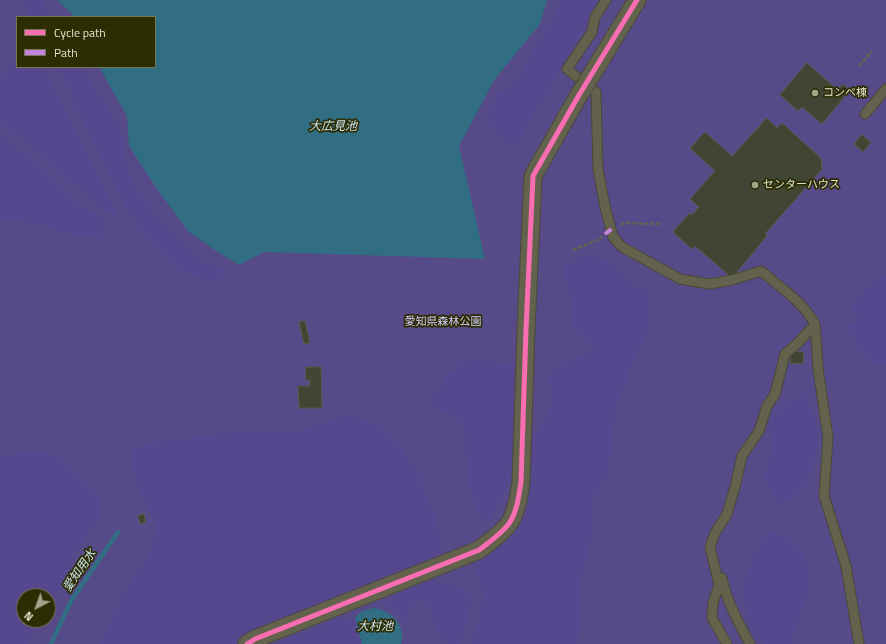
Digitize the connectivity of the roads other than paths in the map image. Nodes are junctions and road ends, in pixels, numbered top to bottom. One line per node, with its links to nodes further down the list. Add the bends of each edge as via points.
1 (606, 0): 5 (lane, via 595,17 592,32 568,69 596,92 598,169 613,237 622,247 680,279 708,284 761,271 800,304)
2 (637, 0): 7 (street, bridge, via 533,176 521,482 518,501 510,522 479,550)
3 (886, 89): 4 (lane)
4 (865, 114)
5 (814, 324): 6 (lane, via 785,354 775,394 766,406 759,431 742,456 727,514); 10 (lane, via 828,437 824,496 846,566)
6 (715, 533): 8 (lane, via 710,547 719,585 713,603 712,618); 9 (lane, via 725,592)
7 (247, 644)
8 (727, 644)
9 (750, 644)
10 (859, 644)

